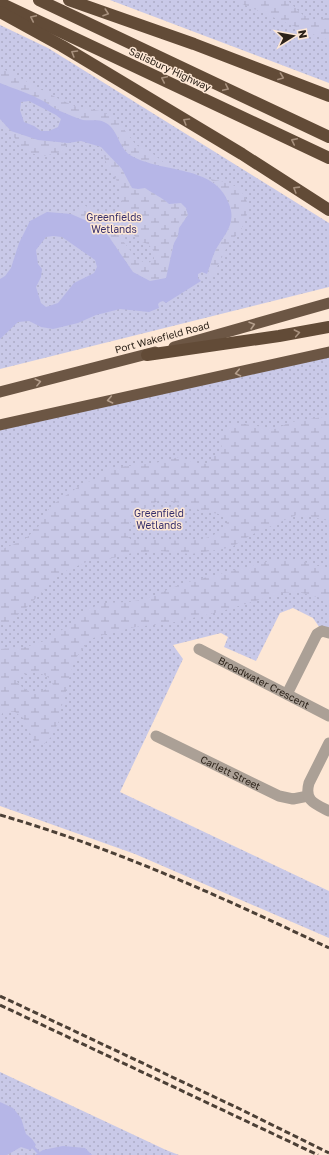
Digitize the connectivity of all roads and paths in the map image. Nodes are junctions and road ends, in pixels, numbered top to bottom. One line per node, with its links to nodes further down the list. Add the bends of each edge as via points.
1 (39, 0): 6 (highway, Salisbury Highway, one-way to 6)
2 (69, 0): 5 (highway, one-way to 5, via 194,44)
3 (0, 3): 7 (highway, Salisbury Highway, one-way to 3)
4 (0, 12): 8 (highway, one-way to 4, via 242,154 62,46)
5 (329, 96)
6 (329, 137)
7 (329, 158)
8 (329, 210)
9 (329, 303): 12 (highway, Port Wakefield Road, one-way to 9)
10 (329, 327): 12 (highway, one-way to 10)
11 (329, 352): 14 (highway, one-way to 14)
12 (147, 355): 13 (highway, Port Wakefield Road, one-way to 12)
13 (0, 392)
14 (0, 425)
15 (329, 633): 17 (street, via 322,631 317,634)
16 (199, 649): 17 (street, Broadwater Crescent)
17 (287, 694): 18 (street, Broadwater Crescent)
18 (329, 716)
19 (156, 736): 21 (street, Carlett Street, via 279,796 293,799)
20 (329, 743): 21 (street, via 309,783)
21 (308, 796): 22 (street, via 311,801)
22 (329, 811)

